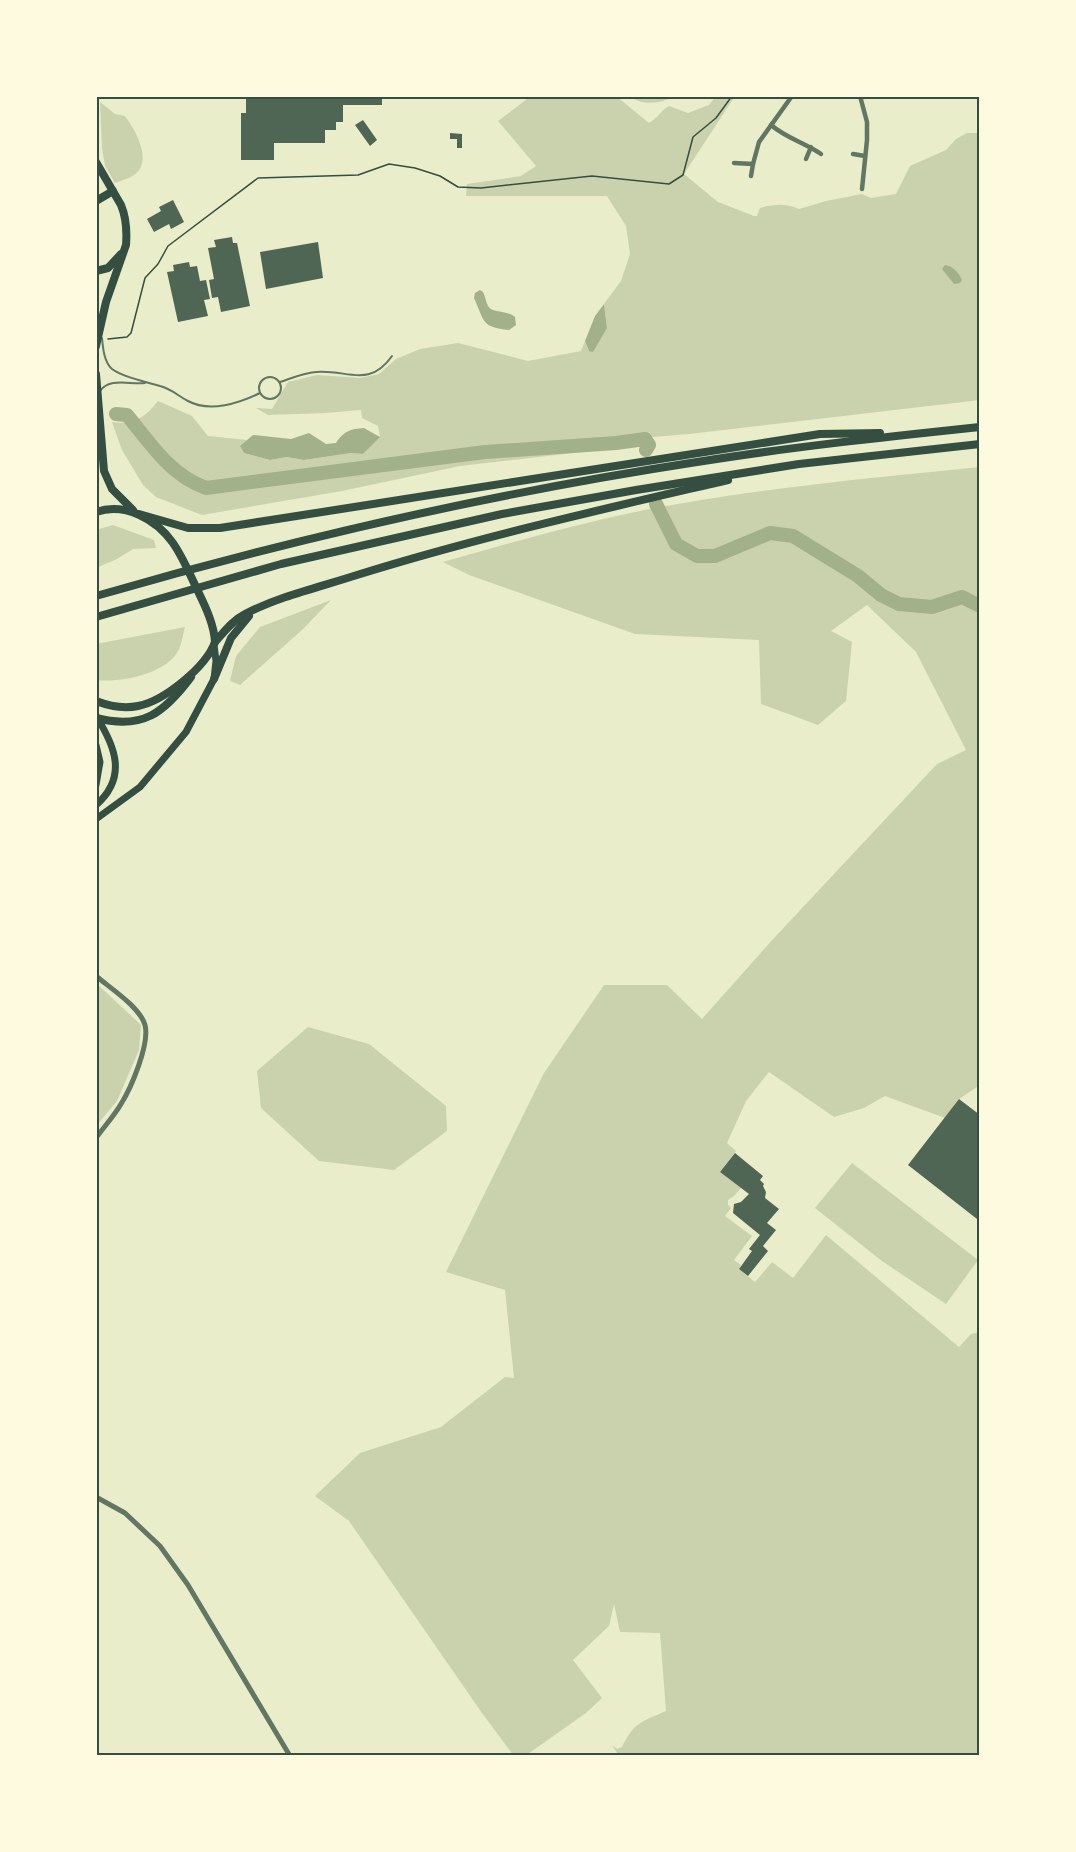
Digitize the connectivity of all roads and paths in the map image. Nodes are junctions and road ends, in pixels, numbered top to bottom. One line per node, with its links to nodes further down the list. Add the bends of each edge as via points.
1 (732, 96): 20 (path, via 716,118 693,137 684,175 669,184 592,176 458,187 440,176 389,164 358,175 258,178 168,246 145,278 131,333)
2 (792, 96): 4 (street)
3 (860, 96): 8 (street, via 867,122)
4 (771, 124): 5 (street); 12 (street, via 759,141)
5 (812, 147): 6 (street); 9 (street)
6 (821, 154)
7 (853, 154): 8 (street)
8 (865, 156): 14 (street)
9 (806, 159)
10 (96, 162): 15 (highway)
11 (734, 163): 12 (street)
12 (753, 164): 13 (street)
13 (751, 176)
14 (862, 189)
15 (113, 191): 16 (highway); 17 (highway, via 124,212)
16 (96, 201)
17 (124, 251): 18 (highway, via 108,268); 19 (highway)
18 (96, 271)
19 (100, 326): 21 (highway); 25 (lane, via 106,362 111,369)
20 (108, 339)
21 (96, 346)
22 (392, 356): 24 (lane, via 380,369 366,375 317,371)
23 (96, 374): 27 (highway)
24 (280, 382): 26 (lane, via 272,376 262,379); 26 (lane, via 276,398)
25 (148, 383): 26 (lane, via 209,406 238,402); 27 (lane, via 109,384)
26 (260, 393)
27 (97, 397): 33 (highway, via 104,471 112,489)
28 (980, 427): 29 (highway)
29 (927, 432): 33 (highway, via 820,434 220,528 188,528); 34 (highway, via 698,461 492,498 265,549)
30 (980, 444): 31 (highway)
31 (799, 464): 35 (highway, via 514,530 414,557); 36 (highway, via 492,516 281,564)
32 (96, 512): 33 (highway)
33 (136, 512): 37 (highway, via 161,530 182,556 202,600)
34 (96, 596)
35 (256, 610): 37 (highway, via 238,618); 39 (highway, via 231,638)
36 (96, 617)
37 (215, 644): 38 (highway); 39 (main road)
38 (198, 669): 40 (highway, via 144,705 116,707); 41 (highway, via 174,700 154,715 133,721)
39 (214, 679): 45 (main road, via 191,723 166,758 140,787)
40 (96, 701)
41 (96, 718): 44 (main road, via 111,742 116,768 109,789)
42 (96, 745): 43 (main road, via 100,762)
43 (96, 785)
44 (96, 805)
45 (96, 819)
46 (96, 976): 47 (street, via 136,1010 146,1032 140,1061 126,1094)
47 (96, 1138)
48 (96, 1497): 49 (street, via 125,1512 160,1546 188,1585)
49 (290, 1756)

